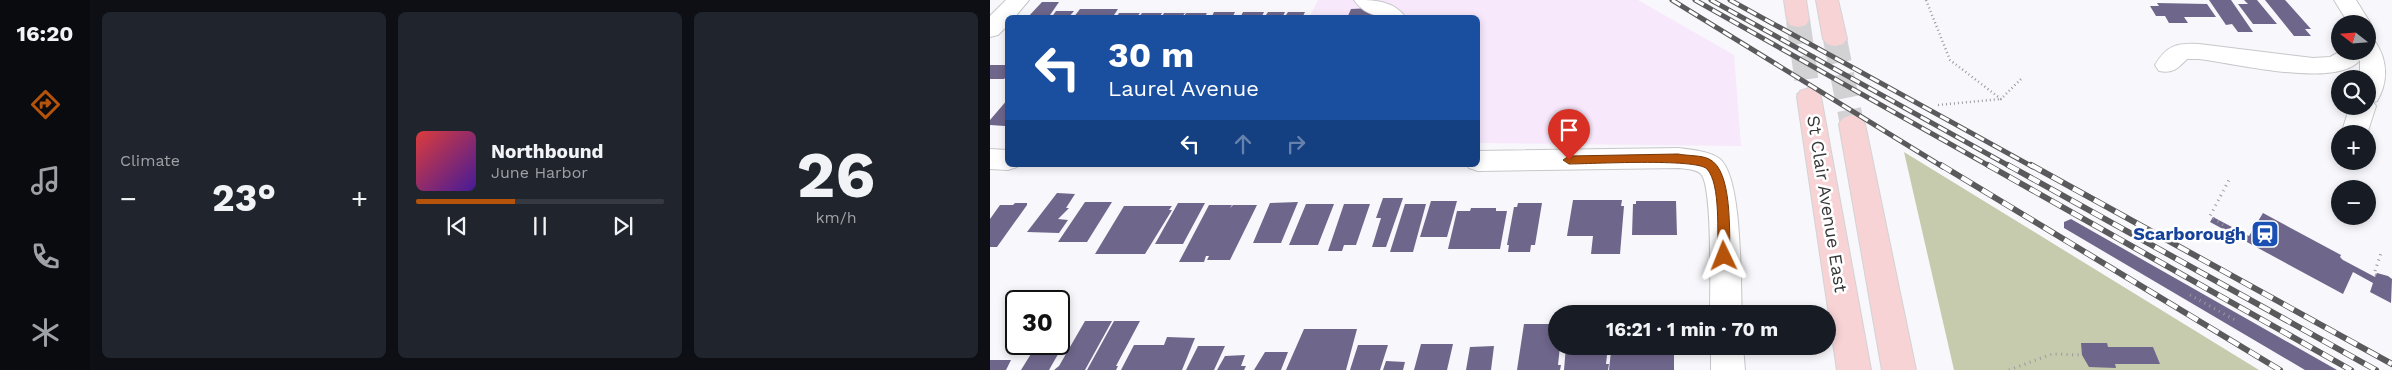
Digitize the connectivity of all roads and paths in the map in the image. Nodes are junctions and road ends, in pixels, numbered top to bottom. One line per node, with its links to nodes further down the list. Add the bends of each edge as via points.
1 (1018, 0): 8 (street)
2 (1365, 0): 6 (street)
3 (1827, 0): 9 (main road)
4 (1926, 0): 14 (path, via 1950,60)
5 (2345, 0): 7 (street)
6 (1390, 15)
7 (2354, 15)
8 (990, 30)
9 (1834, 38)
10 (2347, 60): 11 (street, via 2331,65 2293,65 2222,52 2181,50)
11 (2167, 65)
12 (2022, 78): 14 (path)
13 (1810, 97): 32 (main road, St Clair Avenue East)
14 (2001, 98): 15 (path)
15 (1938, 105)
16 (1852, 124): 33 (main road)
17 (990, 159): 18 (street)
18 (1005, 160)
19 (1480, 161): 27 (street, via 1678,158 1706,162 1712,166 1718,179 1722,198)
20 (2230, 180): 21 (path, via 2210,216)
21 (2223, 225)
22 (2236, 232): 23 (path)
23 (2249, 239)
24 (2381, 254): 25 (path)
25 (2376, 275)
26 (2190, 295): 28 (path)
27 (1726, 305)
28 (2235, 320)
29 (1727, 355): 31 (street)
30 (2082, 355): 34 (path, via 2046,353)
31 (1728, 370)
32 (1854, 370)
33 (1899, 370)
34 (2009, 370)

